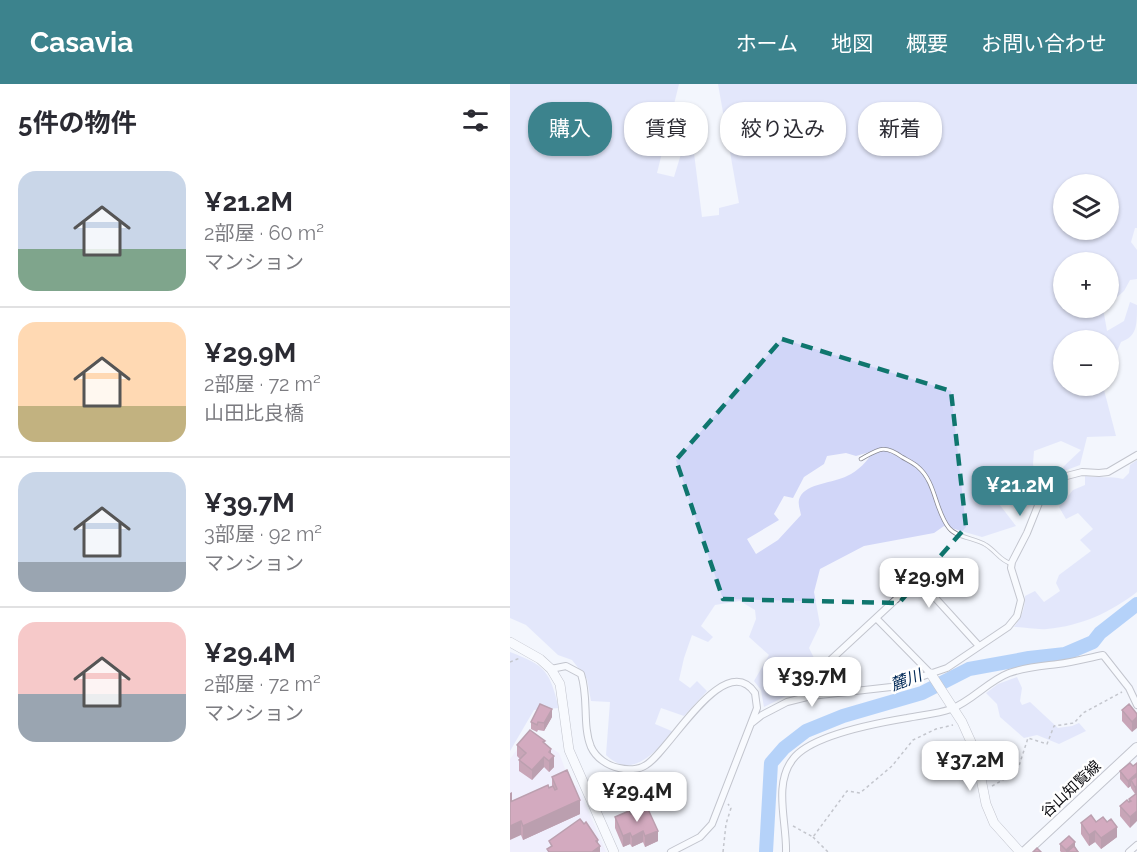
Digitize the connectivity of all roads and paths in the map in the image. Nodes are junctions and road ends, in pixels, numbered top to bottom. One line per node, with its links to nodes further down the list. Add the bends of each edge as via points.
1 (1137, 455): 3 (street, via 1108,472 1073,473 1049,488)
2 (861, 459): 3 (lane, via 885,448 919,467 951,530 987,545 1004,562)
3 (1012, 564): 6 (street, via 1021,600 1017,616 1008,627)
4 (877, 619): 6 (street, via 918,579); 8 (street); 9 (street, via 824,666)
5 (510, 642): 7 (street)
6 (979, 646): 8 (street)
7 (551, 669): 14 (street, via 566,666 581,674 592,747 600,759 615,768 646,766 720,687 746,684 755,693 757,708); 21 (street, via 560,684 569,750)
8 (932, 676): 12 (street); 14 (street, via 891,687 787,702)
9 (842, 687)
10 (1129, 688): 11 (street); 12 (street, via 1103,655 1011,673); 16 (path, via 1083,713 1074,723 1054,726 1047,744 1028,738 1017,772 997,786)
11 (1137, 705)
12 (954, 708): 13 (street); 18 (street, via 819,739 805,748 786,772)
13 (962, 722): 16 (street, via 976,753); 19 (path, via 913,740 892,766 860,793 848,791)
14 (752, 723): 17 (street)
15 (1137, 748): 27 (main road, 谷山知覧線)
16 (982, 788): 26 (street, via 994,823)
17 (722, 800): 22 (street, via 712,824 700,837); 23 (path, via 730,808)
18 (784, 822): 19 (path); 24 (street)
19 (813, 837): 25 (path)
20 (1137, 845): 28 (street)
21 (614, 852)
22 (671, 852)
23 (723, 852)
24 (786, 852)
25 (828, 852)
26 (1020, 852)
27 (1025, 852)
28 (1129, 852)

